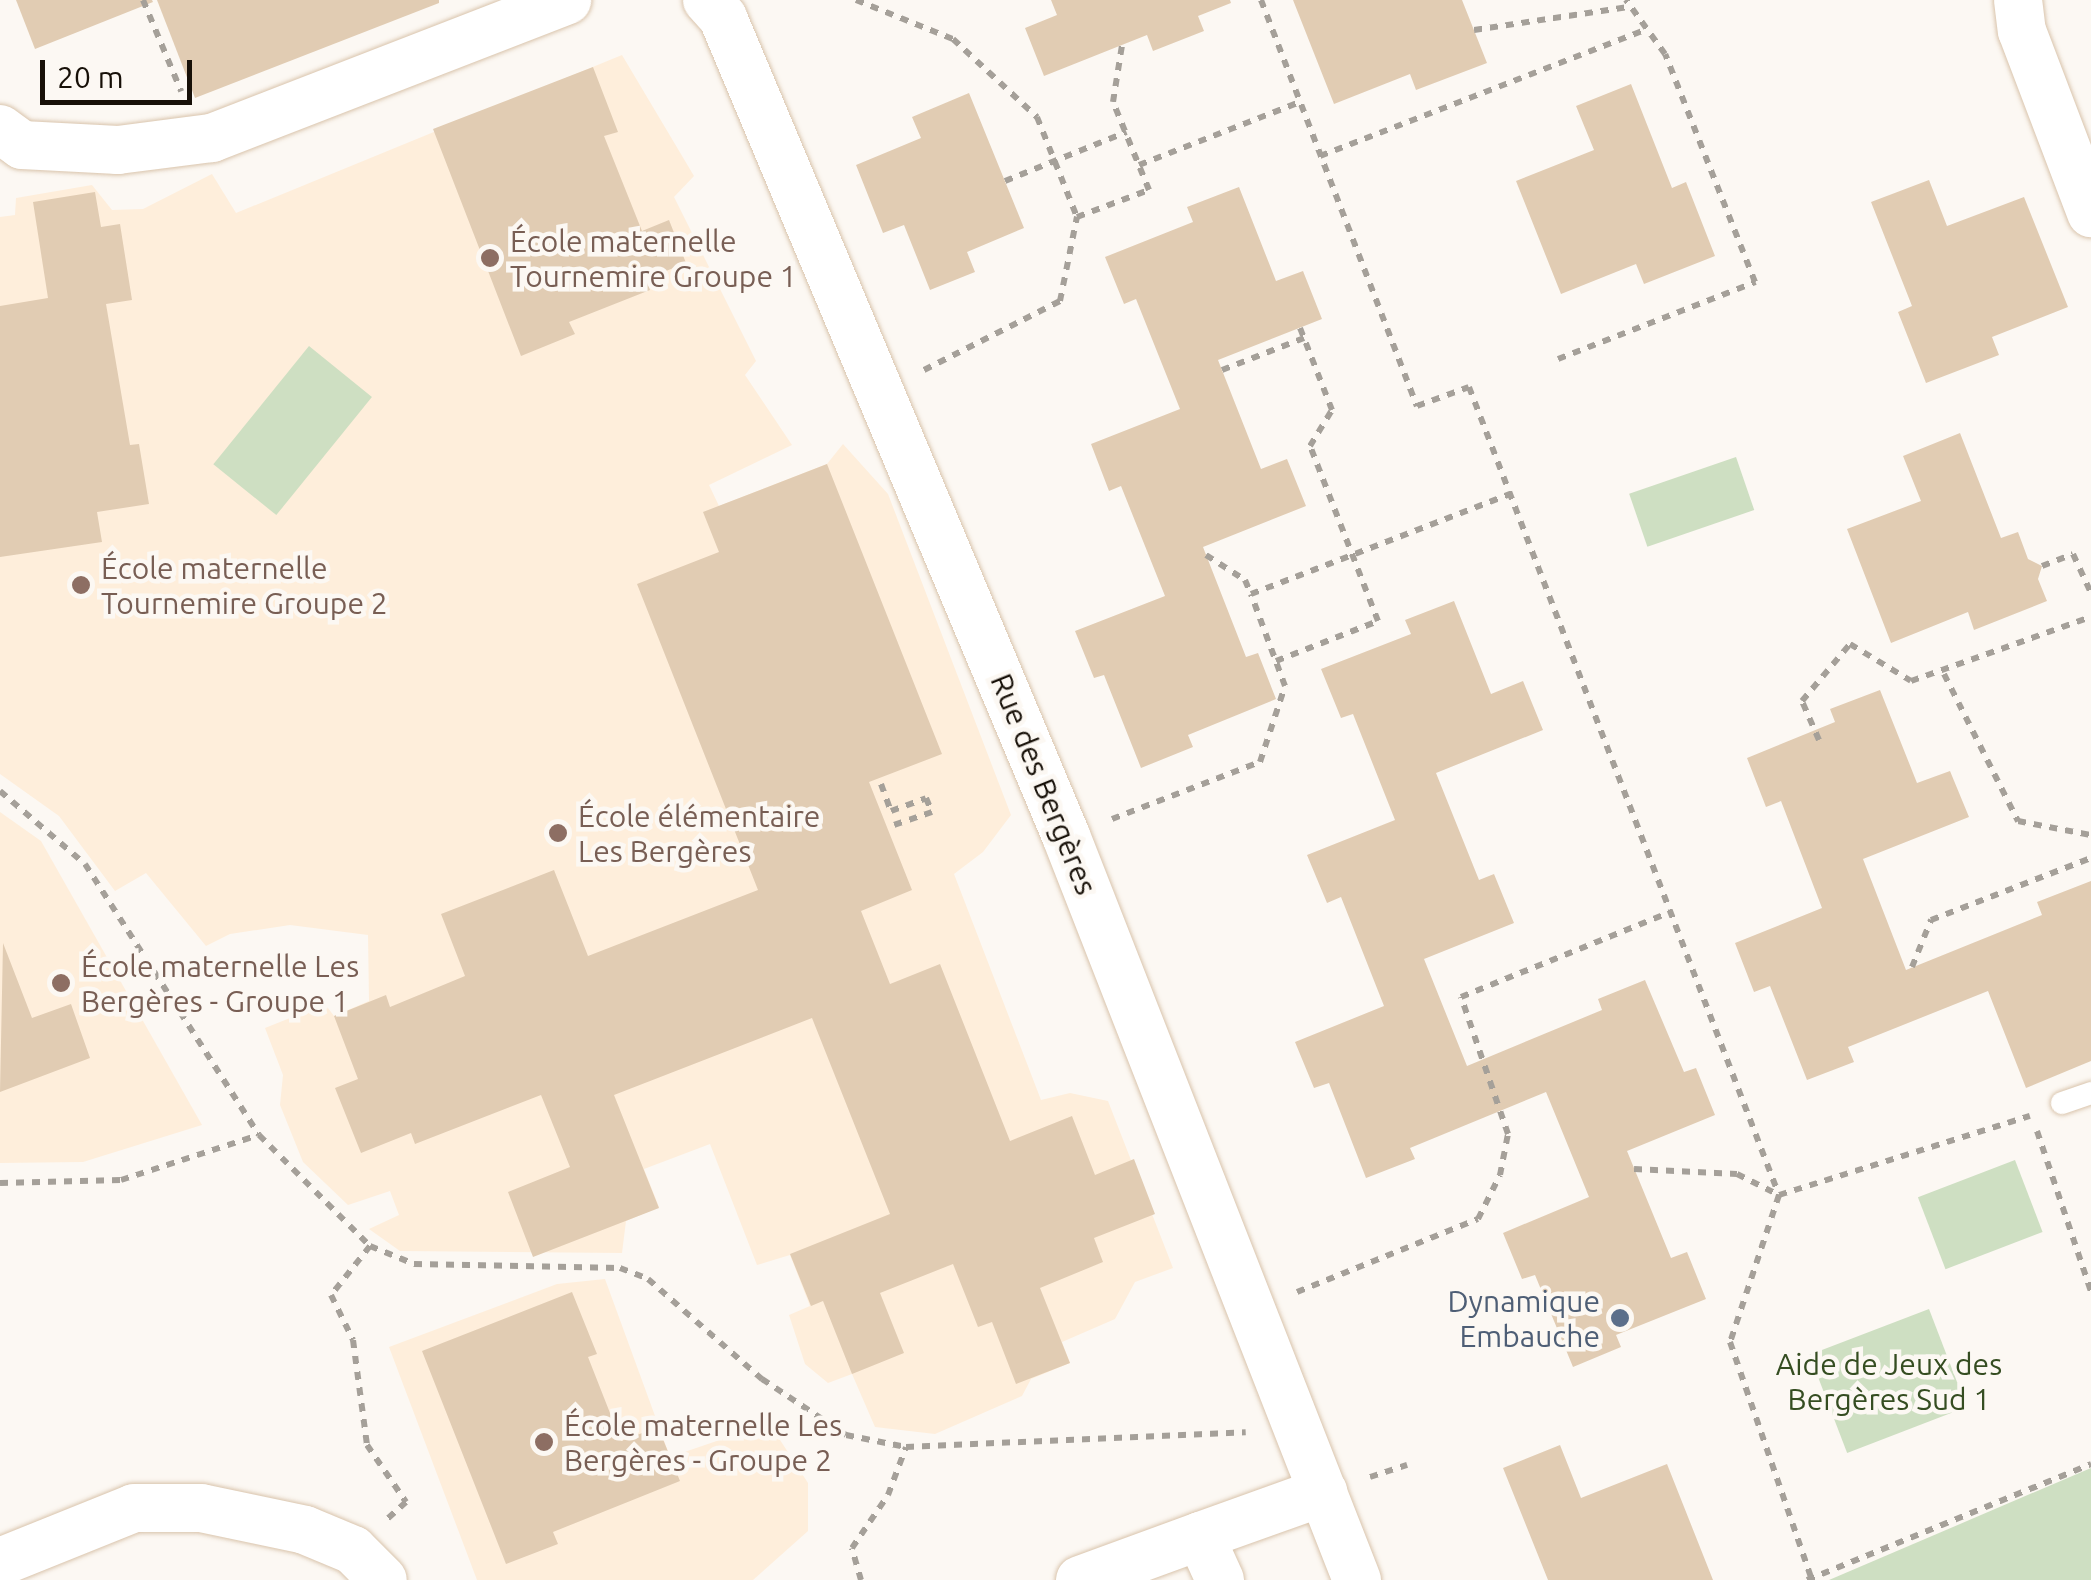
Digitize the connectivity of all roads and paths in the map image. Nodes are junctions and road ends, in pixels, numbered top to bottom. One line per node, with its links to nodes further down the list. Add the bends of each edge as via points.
1 (144, 0): 14 (path)
2 (567, 0): 14 (street)
3 (707, 0): 25 (street, Rue des Bergères, via 723,18)
4 (856, 0): 16 (path, via 953,39 1037,117)
5 (1262, 0): 11 (path)
6 (2018, 0): 19 (street, via 2022,31)
7 (1627, 3): 8 (path); 9 (path)
8 (1474, 30)
9 (1645, 30): 15 (path); 23 (path, via 1665,54 1756,282)
10 (1122, 45): 13 (path, via 1113,102)
11 (1300, 102): 15 (path); 17 (path)
12 (0, 129): 14 (street, via 22,145 118,150)
13 (1126, 132): 16 (path); 17 (path)
14 (201, 139)
15 (1320, 156): 26 (path, via 1418,406 1469,387)
16 (1055, 162): 18 (path); 20 (path)
17 (1139, 166): 20 (path, via 1149,190)
18 (1005, 181)
19 (2091, 213)
20 (1077, 218): 25 (path, via 1060,302)
21 (1300, 328): 22 (path)
22 (1304, 338): 24 (path); 28 (path, via 1332,410 1310,446)
23 (1558, 359)
24 (1222, 370)
25 (882, 391): 40 (street, Rue des Bergères)
26 (1510, 494): 28 (path); 42 (path)
27 (1206, 555): 31 (path, via 1245,580)
28 (1352, 556): 31 (path); 33 (path, via 1378,621)
29 (2042, 566): 30 (path, via 2073,554)
30 (2091, 593)
31 (1251, 594): 33 (path)
32 (2091, 617): 34 (path)
33 (1276, 661): 40 (path, via 1285,686 1260,762)
34 (1944, 674): 35 (path, via 1911,681 1850,644 1802,700); 39 (path, via 2018,821)
35 (1819, 740)
36 (881, 784): 38 (path, via 891,812 926,798 932,812)
37 (0, 791): 46 (path, via 85,864)
38 (894, 825)
39 (2091, 835)
40 (1066, 836): 52 (street, Rue des Bergères)
41 (2091, 858): 43 (path, via 1930,920)
42 (1670, 912): 49 (path); 52 (path, via 1461,997 1508,1134 1500,1176 1478,1218)
43 (1912, 966)
44 (2091, 1093): 45 (lane)
45 (2062, 1104)
46 (260, 1134): 48 (path, via 121,1180); 50 (path)
47 (1634, 1169): 49 (path, via 1737,1174)
48 (0, 1183)
49 (1779, 1195): 51 (path, via 2032,1116); 62 (path, via 1730,1342)
50 (370, 1246): 54 (path, via 414,1264 620,1268 648,1278 762,1379 832,1425); 61 (path, via 332,1295 353,1340 367,1445 406,1502)
51 (2091, 1291)
52 (1250, 1311): 53 (street, Rue des Bergères)
53 (1297, 1430): 54 (path); 58 (street, Rue des Bergères)
54 (906, 1447): 63 (path, via 888,1494 852,1548)
55 (2091, 1464): 62 (path)
56 (1407, 1465): 57 (path)
57 (1370, 1477)
58 (1323, 1492): 59 (street); 66 (street, Rue des Bergères)
59 (1200, 1536): 64 (street); 65 (street)
60 (0, 1562): 61 (street, via 134,1508 201,1508 305,1530)
61 (368, 1565)
62 (1810, 1579)
63 (862, 1580)
64 (1080, 1580)
65 (1220, 1580)
66 (1357, 1580)

